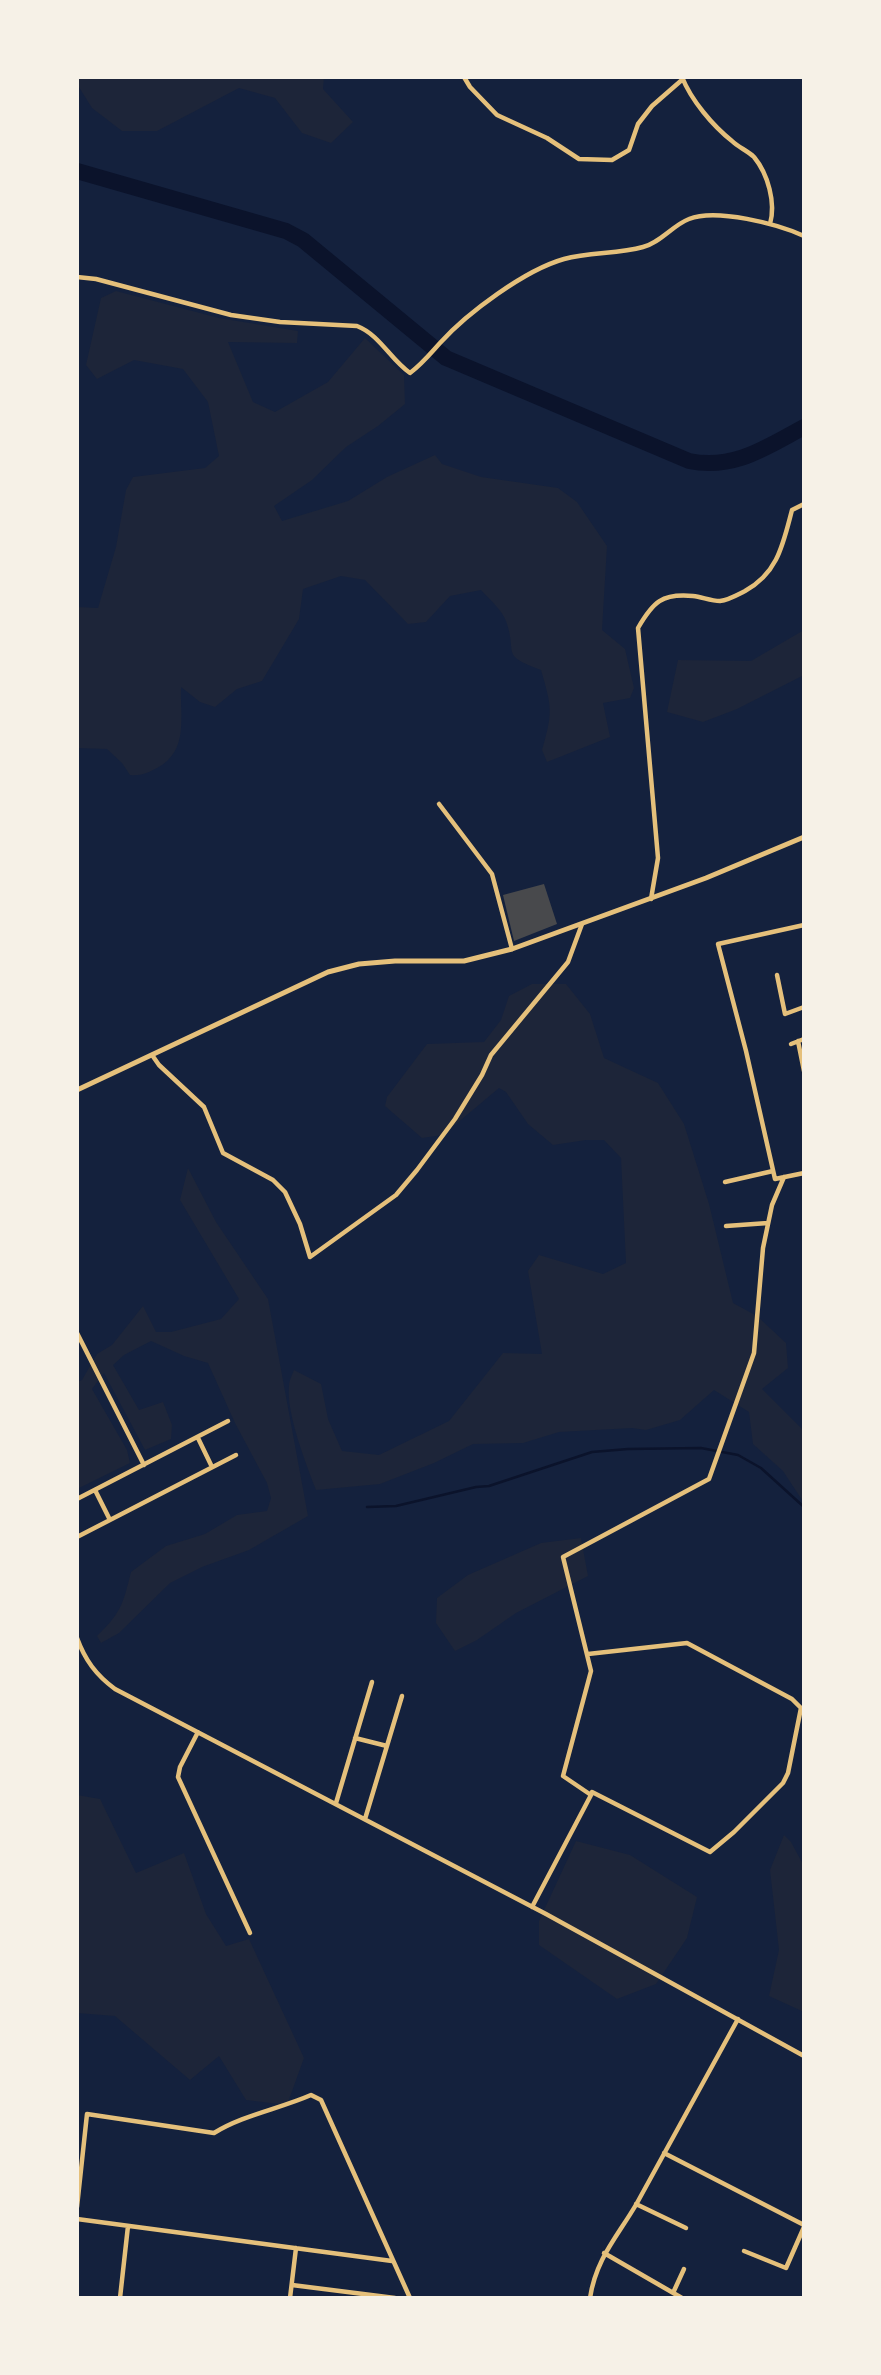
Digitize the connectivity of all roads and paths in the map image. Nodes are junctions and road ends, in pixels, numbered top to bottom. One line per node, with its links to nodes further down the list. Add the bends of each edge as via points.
1 (464, 77): 2 (street, via 497,115 579,159 612,160 629,150 638,124)
2 (682, 78): 3 (street, via 714,124 753,156 768,183)
3 (770, 224): 4 (street); 5 (street, via 720,215 690,218 645,247 562,259 493,297 410,373 369,331 358,326 230,315)
4 (804, 236)
5 (77, 276)
6 (804, 504): 9 (street, via 792,510 782,550 760,583 727,600 666,597 650,608 638,628 658,858)
7 (439, 804): 12 (street, via 492,874)
8 (804, 837): 9 (street)
9 (651, 899): 10 (street)
10 (582, 924): 12 (street); 17 (street, via 568,962 491,1055 455,1119 417,1170 396,1195 310,1257 285,1192 274,1180 223,1153 204,1107)
11 (804, 925): 20 (street, via 718,944)
12 (512, 949): 17 (street, via 464,961 395,961 343,968)
13 (777, 975): 14 (street, via 785,1014)
14 (804, 1007)
15 (801, 1040): 16 (street); 18 (street)
16 (791, 1044)
17 (152, 1055): 19 (street)
18 (804, 1071)
19 (77, 1090)
20 (773, 1171): 22 (street, via 775,1179); 23 (street)
21 (804, 1173): 22 (street)
22 (784, 1177): 24 (street)
23 (725, 1182)
24 (768, 1223): 25 (street); 37 (street, via 754,1353 709,1479 563,1557)
25 (726, 1226)
26 (77, 1333): 30 (street)
27 (228, 1421): 28 (street)
28 (198, 1438): 30 (street); 31 (street)
29 (236, 1455): 31 (street)
30 (144, 1465): 32 (street)
31 (212, 1467): 34 (street)
32 (95, 1490): 33 (street); 34 (street)
33 (77, 1499)
34 (110, 1520): 35 (street)
35 (77, 1537)
36 (77, 1638): 40 (street, via 86,1659 115,1689)
37 (588, 1654): 43 (street, via 591,1671 563,1776); 43 (street, via 687,1643 801,1707 783,1783 710,1852)
38 (372, 1682): 41 (street)
39 (402, 1696): 42 (street)
40 (198, 1732): 44 (street); 47 (street, via 178,1777)
41 (355, 1738): 42 (street); 44 (street)
42 (387, 1746): 45 (street)
43 (591, 1795): 46 (street)
44 (336, 1803): 45 (street)
45 (365, 1819): 46 (street)
46 (532, 1907): 48 (street)
47 (250, 1933)
48 (738, 2019): 49 (street); 50 (street)
49 (804, 2056)
50 (664, 2153): 51 (street); 55 (street)
51 (636, 2204): 56 (street); 59 (street)
52 (77, 2207): 60 (street, via 88,2114 214,2133 311,2095 321,2100)
53 (77, 2219): 54 (street)
54 (128, 2226): 57 (street); 64 (street)
55 (804, 2226): 58 (street, via 786,2268)
56 (686, 2228)
57 (296, 2248): 60 (street); 62 (street)
58 (744, 2251)
59 (604, 2253): 63 (street); 68 (street)
60 (392, 2261): 67 (street)
61 (684, 2269): 63 (street)
62 (292, 2285): 65 (street); 66 (street)
63 (673, 2292): 69 (street)
64 (120, 2298)
65 (290, 2298)
66 (395, 2298)
67 (410, 2298)
68 (590, 2298)
69 (682, 2298)

